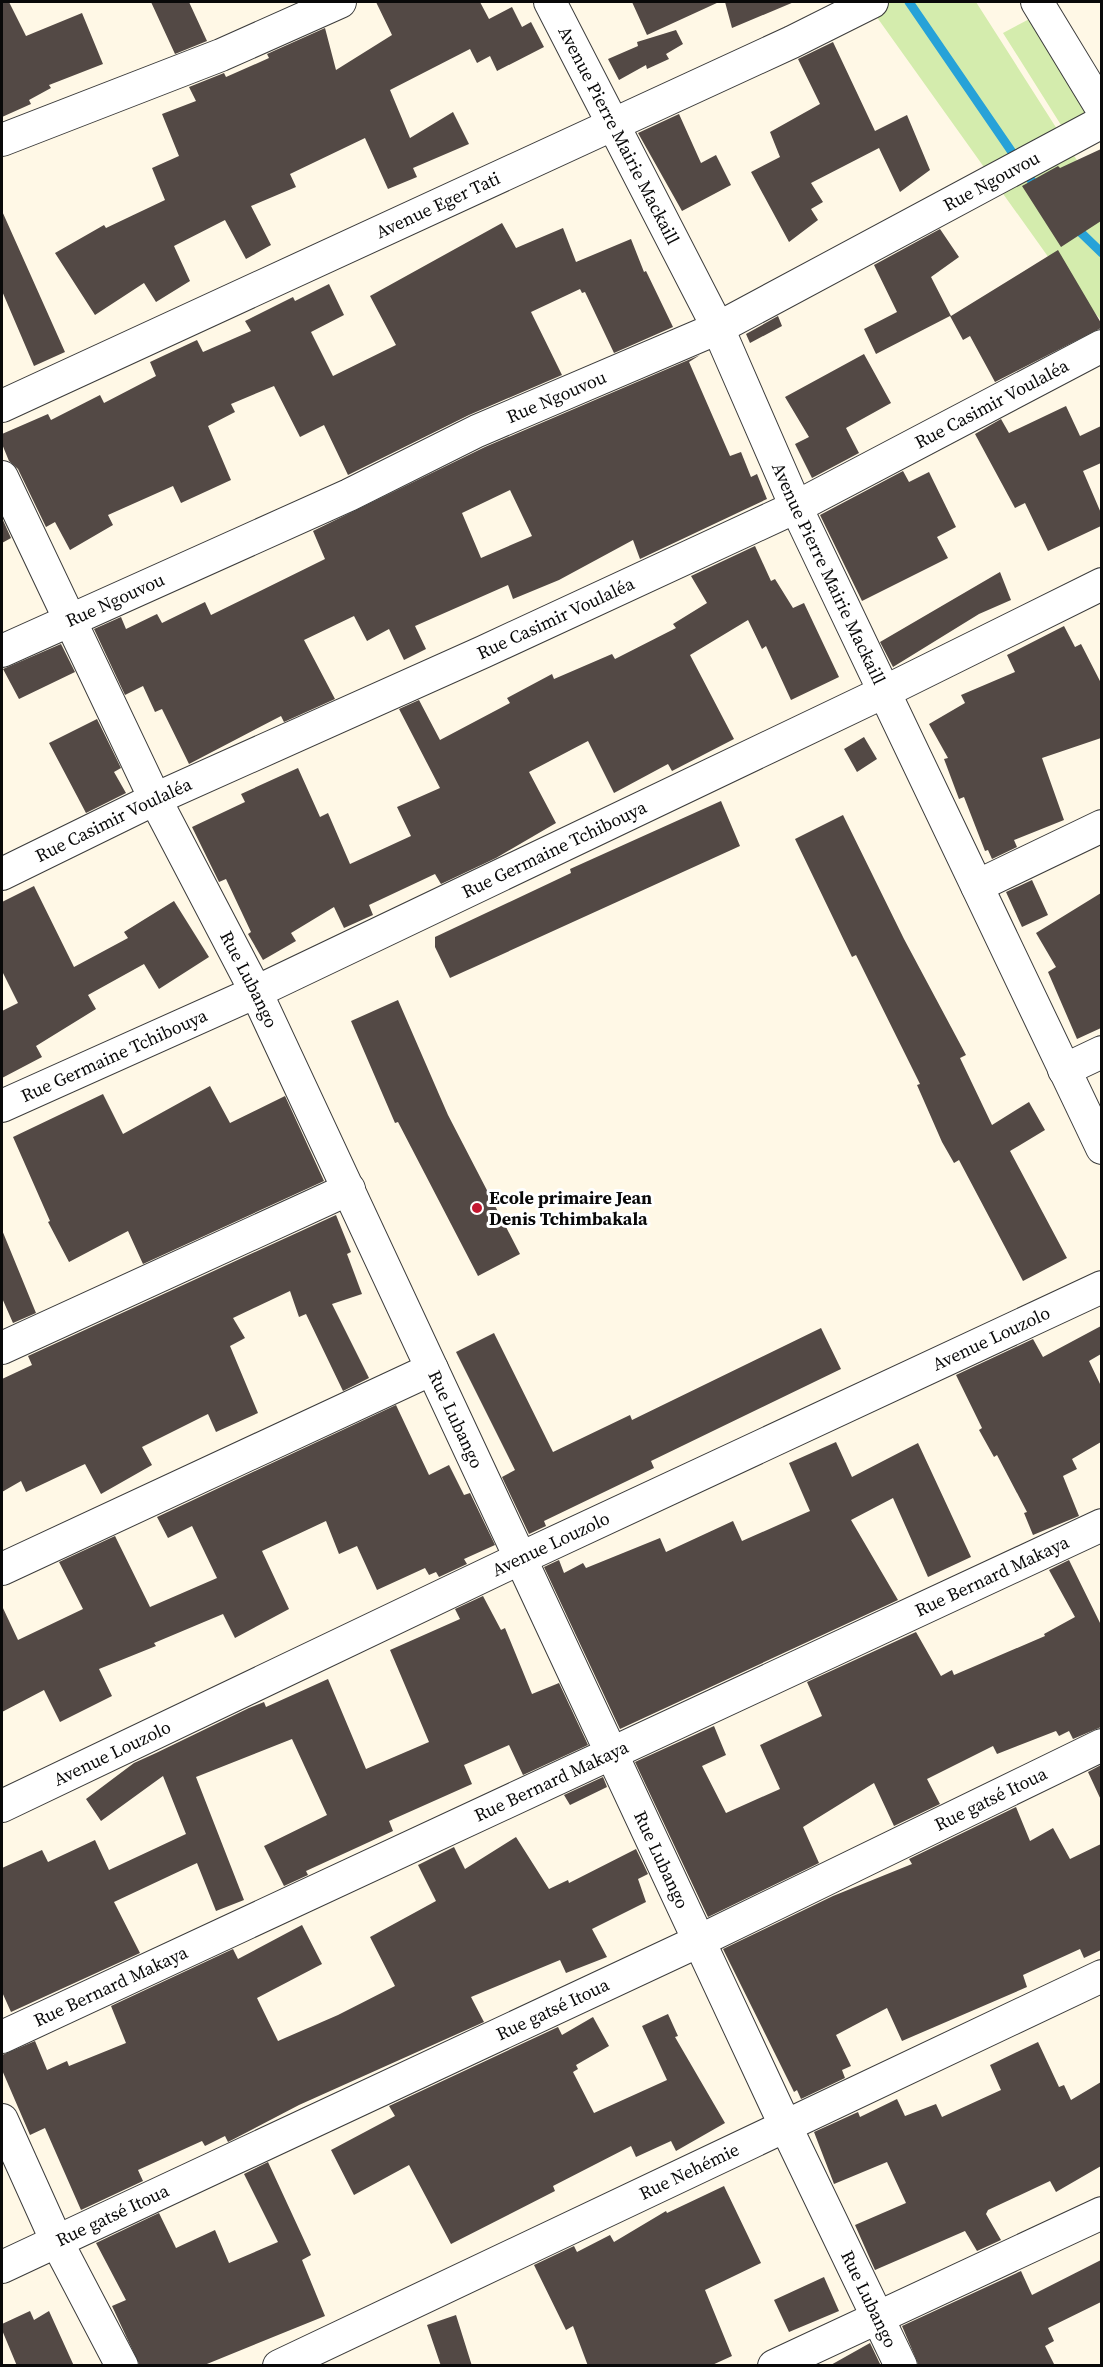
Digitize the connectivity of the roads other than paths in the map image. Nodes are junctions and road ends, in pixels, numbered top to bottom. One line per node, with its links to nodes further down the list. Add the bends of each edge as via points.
1 (340, 2): 8 (street, via 221,55)
2 (550, 2): 7 (street, Avenue Pierre Mairie Mackaill)
3 (872, 2): 7 (street, Avenue Eger Tati)
4 (1037, 2): 5 (street)
5 (1101, 109)
6 (1101, 122): 9 (street, Rue Ngouvou)
7 (614, 124): 9 (street, Avenue Pierre Mairie Mackaill); 11 (street, Avenue Eger Tati)
8 (2, 140)
9 (718, 328): 13 (street, Avenue Pierre Mairie Mackaill); 15 (street, Rue Ngouvou, via 477,431 349,495)
10 (1101, 346): 13 (street, Rue Casimir Voulaléa)
11 (2, 406)
12 (2, 477): 15 (street, Rue Lubango)
13 (796, 507): 17 (street, Avenue Pierre Mairie Mackaill); 18 (street, Rue Casimir Voulaléa)
14 (1101, 584): 17 (street, Rue Germaine Tchibouya)
15 (71, 619): 16 (street, Rue Ngouvou); 18 (street, Rue Lubango)
16 (2, 651)
17 (884, 692): 21 (street, Avenue Pierre Mairie Mackaill); 22 (street, Rue Germaine Tchibouya)
18 (155, 799): 20 (street, Rue Casimir Voulaléa); 22 (street, Rue Lubango)
19 (1101, 826): 21 (street)
20 (2, 874)
21 (977, 886): 24 (street, Avenue Pierre Mairie Mackaill)
22 (256, 992): 25 (street, Rue Germaine Tchibouya); 27 (street, Rue Lubango)
23 (1101, 1052): 24 (street)
24 (1064, 1070): 26 (street, Avenue Pierre Mairie Mackaill)
25 (2, 1106)
26 (1101, 1148)
27 (349, 1189): 29 (street); 30 (street, Rue Lubango)
28 (1101, 1287): 32 (street, Avenue Louzolo)
29 (2, 1348)
30 (432, 1369): 32 (street, Rue Lubango); 33 (street)
31 (1101, 1525): 35 (street, Rue Bernard Makaya)
32 (521, 1558): 35 (street, Rue Lubango); 36 (street, Avenue Louzolo)
33 (2, 1569)
34 (1101, 1745): 37 (street, Rue gatsé Itoua)
35 (611, 1753): 37 (street, Rue Lubango); 39 (street, Rue Bernard Makaya)
36 (2, 1806)
37 (699, 1941): 41 (street, Rue Lubango); 43 (street, Rue gatsé Itoua)
38 (1101, 1976): 41 (street, Rue Nehémie)
39 (2, 2037)
40 (2, 2120): 43 (street)
41 (786, 2125): 45 (street, Rue Lubango); 47 (street, Rue Nehémie)
42 (1101, 2213): 45 (street)
43 (57, 2242): 44 (street, Rue gatsé Itoua); 46 (street)
44 (2, 2267)
45 (878, 2317): 48 (street); 49 (street, Rue Lubango)
46 (122, 2366)
47 (279, 2366)
48 (774, 2366)
49 (901, 2366)

